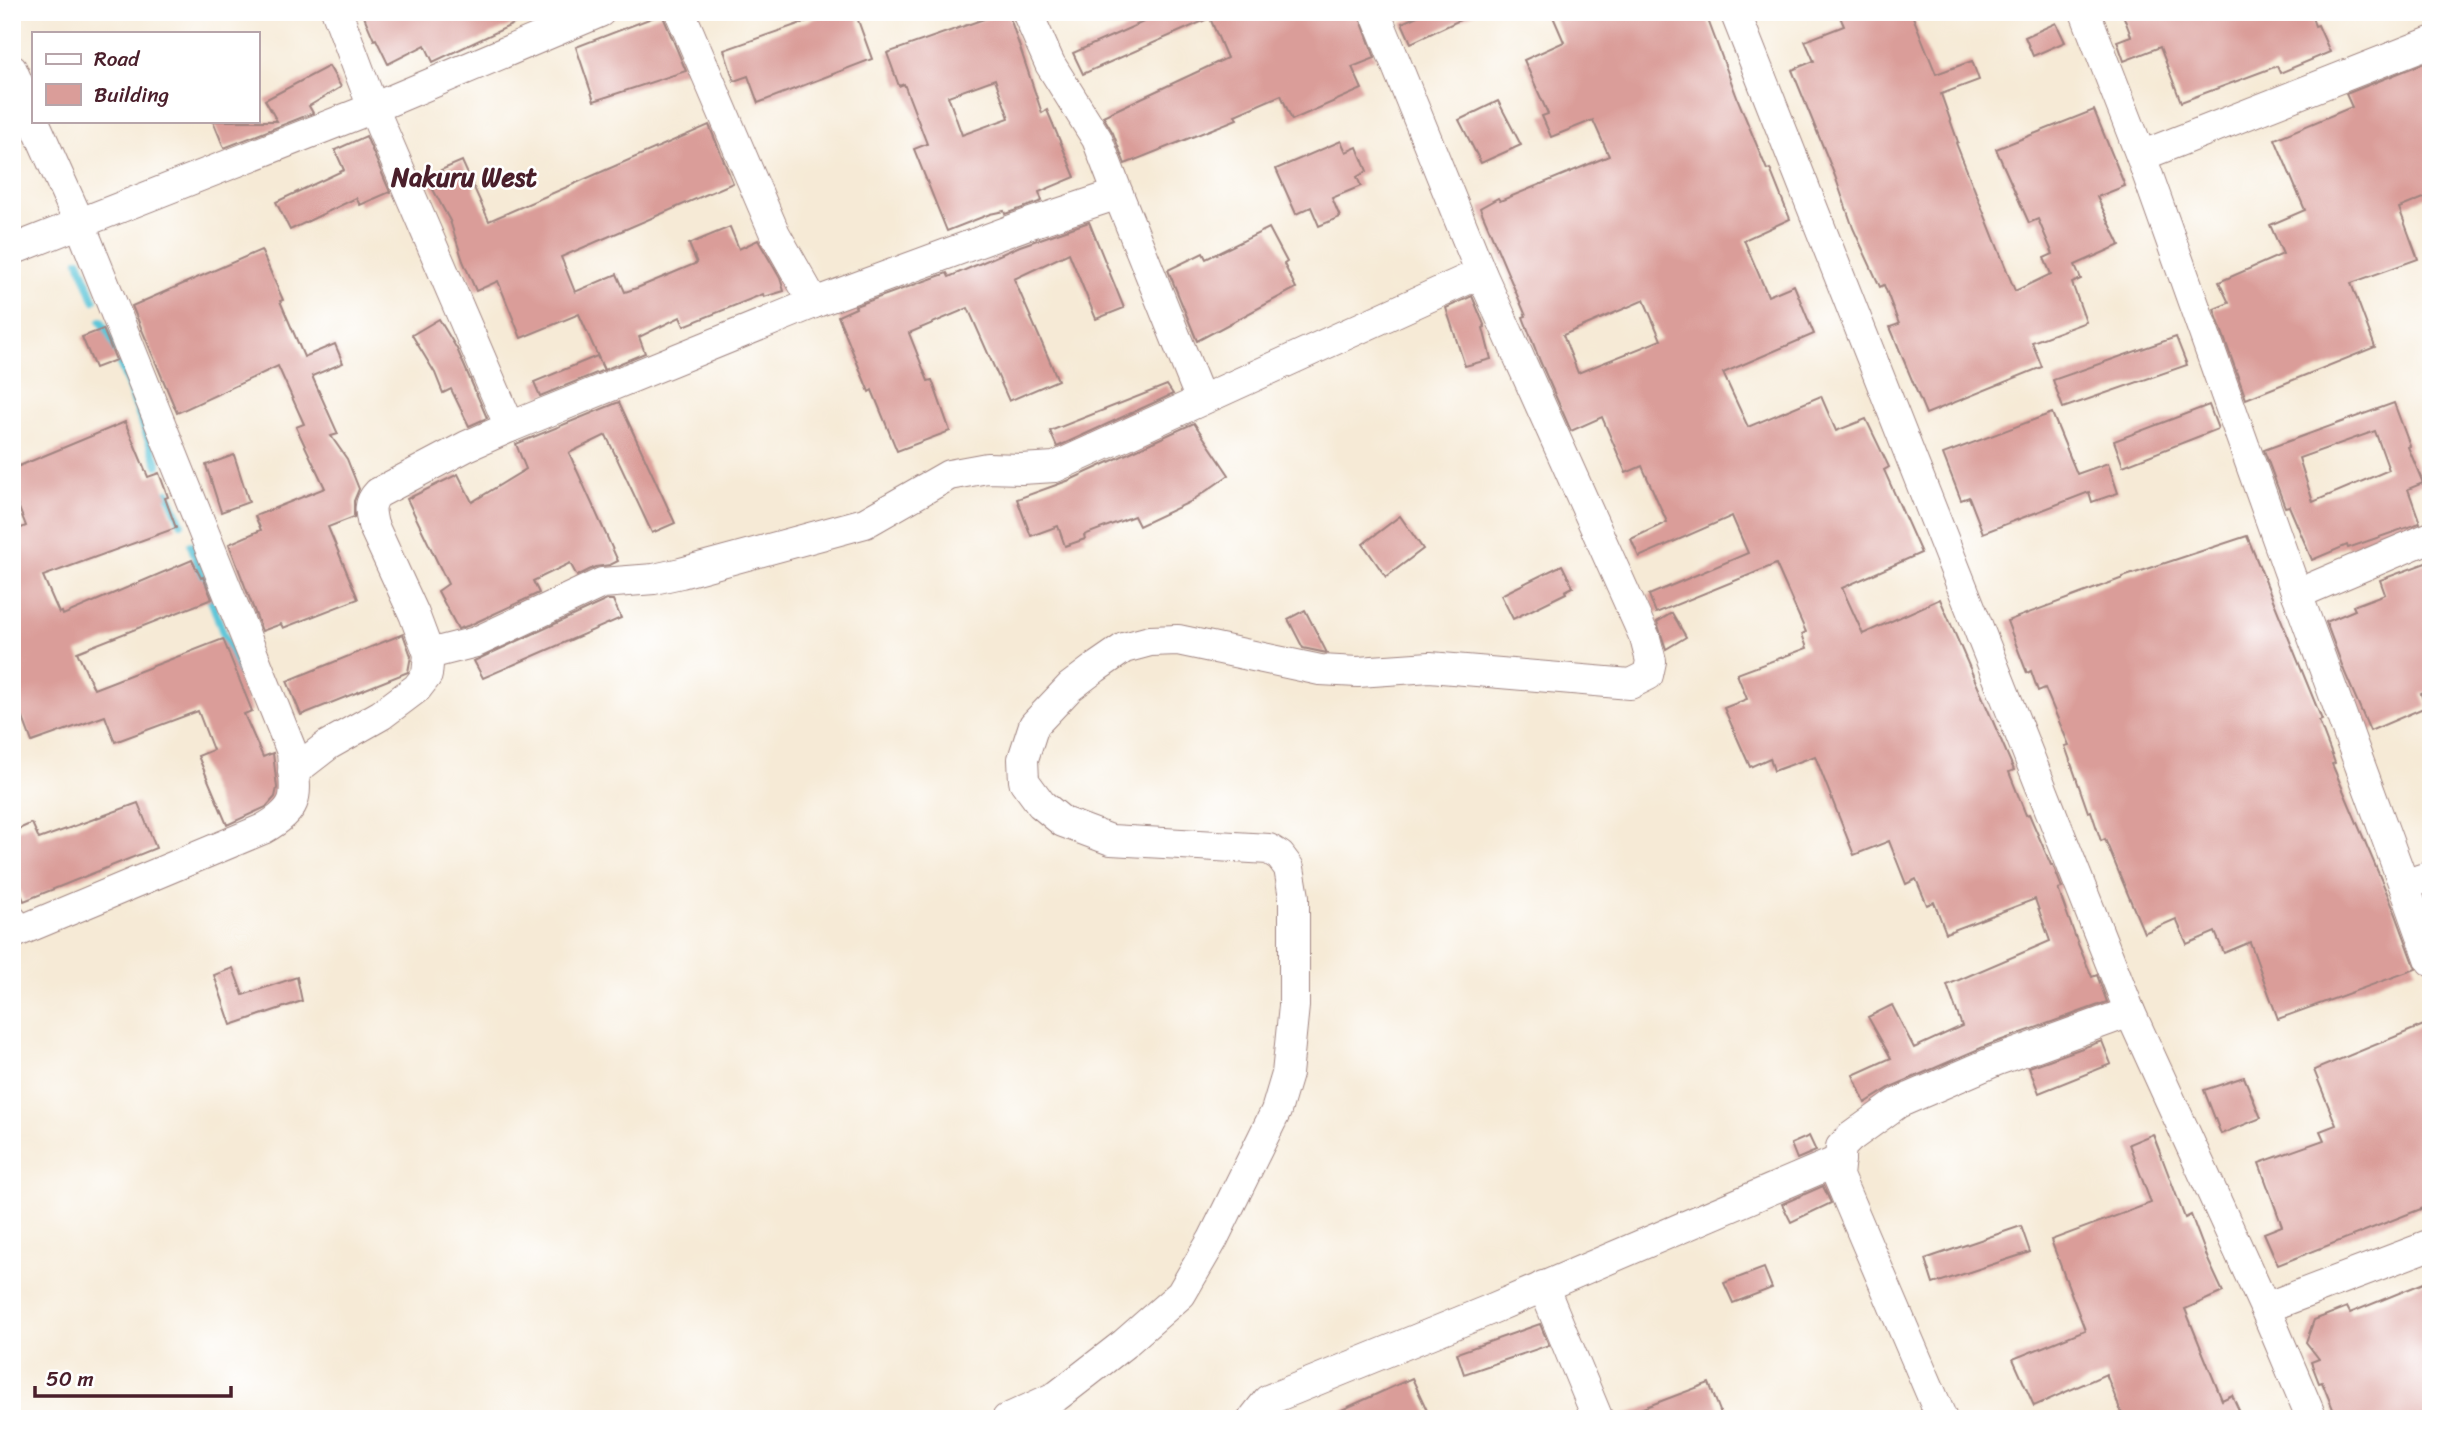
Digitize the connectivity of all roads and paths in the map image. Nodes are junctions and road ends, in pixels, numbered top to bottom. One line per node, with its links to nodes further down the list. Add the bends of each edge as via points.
1 (337, 12): 10 (street)
2 (600, 12): 10 (street)
3 (680, 12): 18 (street, via 775,234)
4 (1027, 12): 14 (street, via 1050,64 1097,139)
5 (1375, 12): 17 (street)
6 (1735, 12): 28 (street)
7 (2085, 12): 13 (street)
8 (2431, 42): 13 (street)
9 (12, 71): 11 (street)
10 (373, 108): 15 (street); 20 (street)
11 (32, 115)
12 (35, 122): 15 (street)
13 (2141, 156): 22 (street)
14 (1118, 194): 18 (street); 19 (street)
15 (80, 224): 16 (street); 24 (street, via 292,752)
16 (12, 250)
17 (1481, 273): 19 (street); 33 (street, via 1646,638 1651,662 1648,675 1630,684 1430,667 1320,670 1178,640 1150,641 1124,648 1095,668 1034,725 1023,759 1024,781 1041,804 1063,822 1111,839 1269,849 1280,856 1290,868 1294,897 1294,1006 1287,1074 1276,1111 1181,1294 1057,1396)
18 (814, 303): 20 (street)
19 (1201, 400): 23 (street, via 1055,467 987,468 949,475 865,523 681,573 602,583 476,642)
20 (510, 427): 23 (street, via 372,499 373,525)
21 (2431, 537): 22 (street)
22 (2297, 594): 25 (street)
23 (429, 654): 24 (street, via 427,675 417,688)
24 (293, 772): 26 (street, via 297,794 283,818)
25 (2417, 881): 27 (street)
26 (14, 928)
27 (2431, 961)
28 (2130, 1012): 29 (street, via 1995,1061 1898,1103 1851,1137 1841,1147); 32 (street)
29 (1840, 1160): 31 (street); 36 (street, via 1838,1176)
30 (2431, 1245): 32 (street)
31 (1543, 1286): 34 (street, via 1268,1400); 35 (street)
32 (2265, 1308): 37 (street)
33 (1007, 1419)
34 (1254, 1419)
35 (1598, 1419)
36 (1942, 1419)
37 (2312, 1419)

